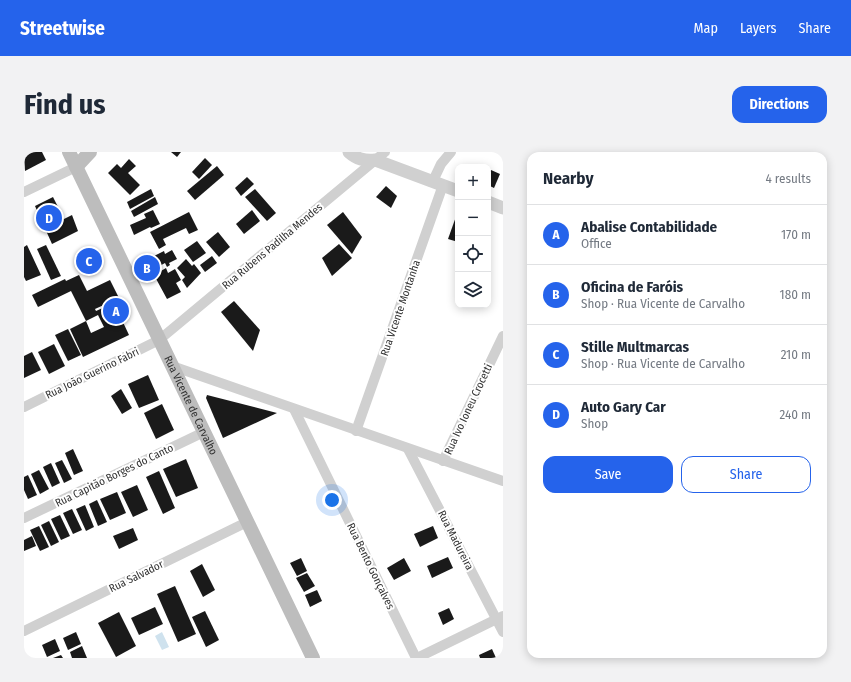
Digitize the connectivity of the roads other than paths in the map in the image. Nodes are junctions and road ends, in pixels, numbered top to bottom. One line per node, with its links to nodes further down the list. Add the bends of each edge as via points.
1 (68, 152): 6 (main road, Rua Vicente de Carvalho)
2 (90, 152): 6 (main road)
3 (349, 152): 5 (street, via 365,161)
4 (451, 152): 7 (street, Rua Vicente Montanha, via 440,164)
5 (380, 156): 7 (street); 13 (street, Rua Rubens Padilha Mendes)
6 (76, 167): 9 (street); 13 (main road, Rua Vicente de Carvalho)
7 (438, 183): 8 (street); 17 (street, Rua Vicente Montanha)
8 (455, 190)
9 (24, 192)
10 (491, 203): 11 (street)
11 (503, 208)
12 (503, 336): 20 (street, Rua Ivo Ioneu Crocetti)
13 (159, 340): 14 (main road, Rua Vicente de Carvalho); 15 (street, Rua João Guerino Fabri)
14 (172, 366): 16 (street); 18 (main road, Rua Vicente de Carvalho)
15 (24, 407)
16 (294, 409): 17 (street); 28 (street, Rua Bento Gonçalves)
17 (356, 431): 19 (street)
18 (204, 432): 22 (street, Rua Capitão Borges do Canto); 23 (main road, Rua Vicente de Carvalho)
19 (408, 449): 20 (street); 24 (street, Rua Madureira)
20 (444, 461): 21 (street)
21 (503, 481)
22 (24, 518)
23 (247, 522): 25 (street, Rua Salvador); 27 (main road, Rua Vicente de Carvalho)
24 (500, 618): 26 (street, Rua Madureira); 28 (street)
25 (24, 630)
26 (503, 632)
27 (313, 658)
28 (416, 658)

